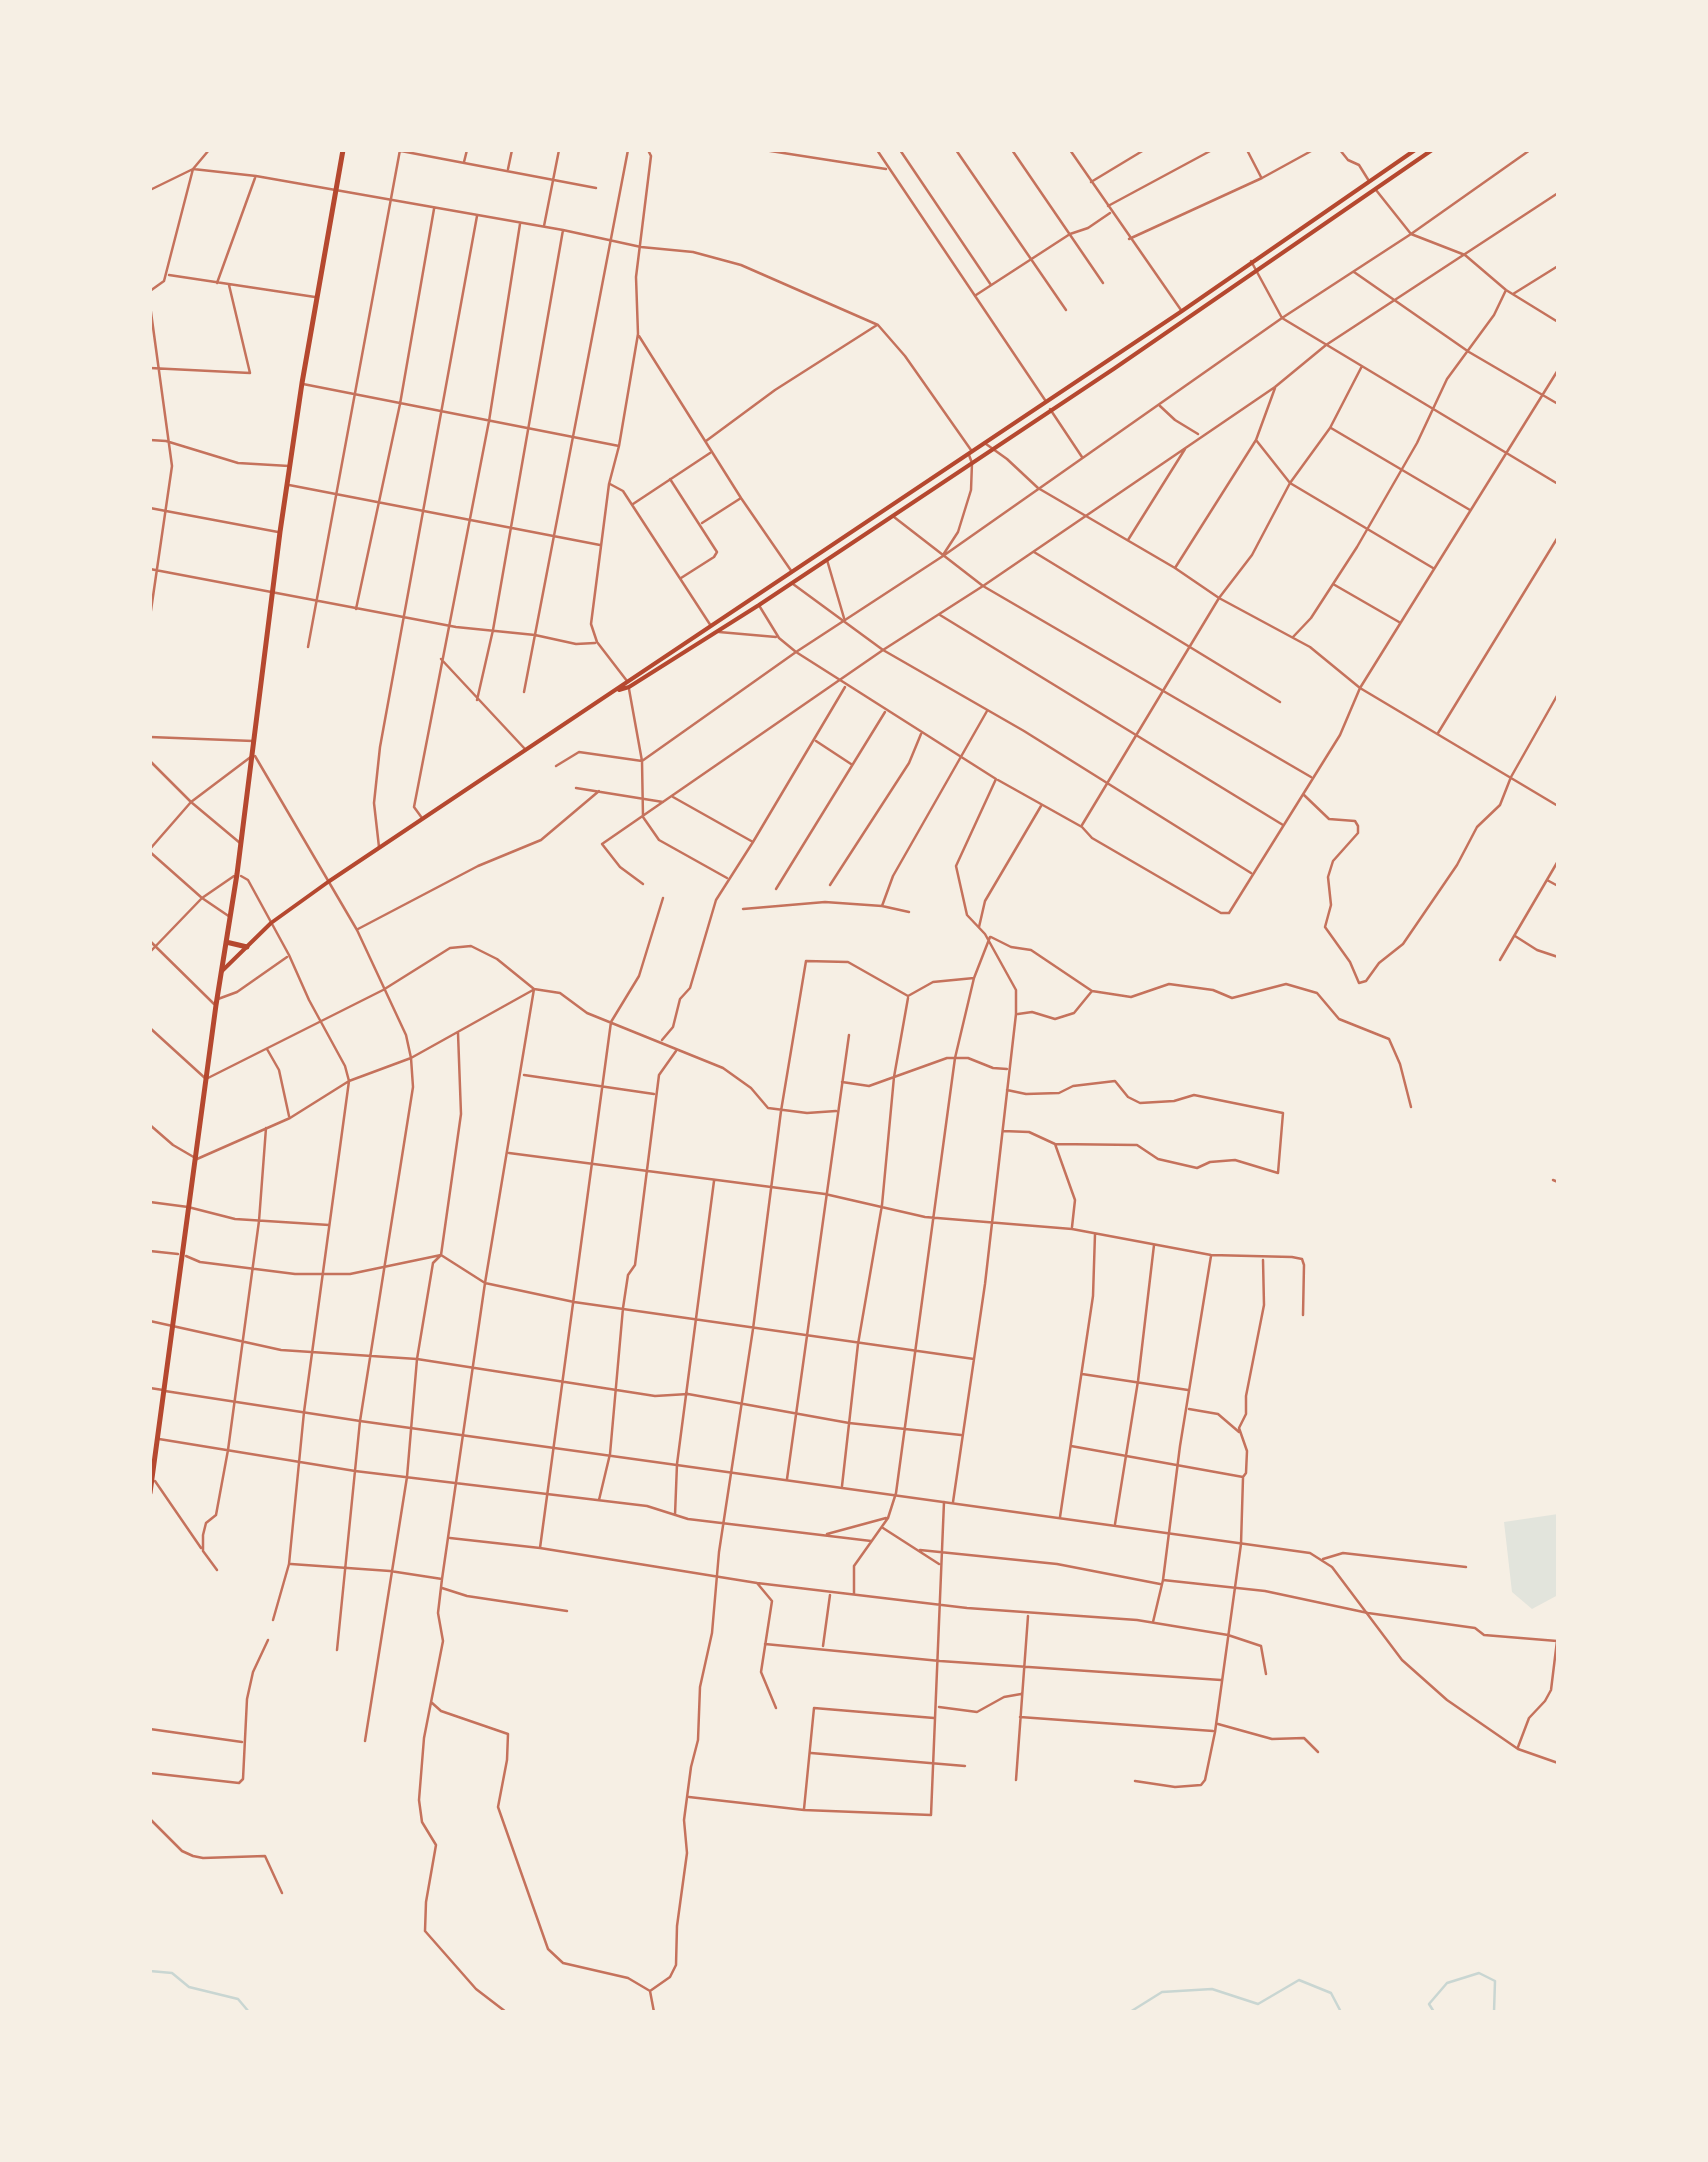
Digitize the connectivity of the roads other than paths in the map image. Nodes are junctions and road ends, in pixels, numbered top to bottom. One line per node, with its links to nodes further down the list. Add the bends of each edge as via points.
1 (209, 150): 24 (street)
2 (343, 150): 35 (highway)
3 (400, 150): 23 (street); 37 (street)
4 (467, 150): 23 (street)
5 (512, 150): 26 (street)
6 (559, 150): 29 (street)
7 (628, 150): 47 (street)
8 (648, 150): 49 (street)
9 (764, 150): 25 (street)
10 (877, 150): 25 (street)
11 (900, 150): 60 (street)
12 (956, 150): 51 (street)
13 (1012, 150): 45 (street)
14 (1070, 150): 30 (street)
15 (1144, 150): 30 (street)
16 (1212, 150): 38 (street)
17 (1247, 150): 28 (street)
18 (1313, 150): 28 (street)
19 (1340, 150): 31 (street)
20 (1415, 150): 31 (main road)
21 (1432, 150): 33 (main road)
22 (1530, 150): 46 (street)
23 (464, 162): 26 (street)
24 (193, 169): 27 (street); 34 (street); 56 (street)
25 (889, 169): 64 (street)
26 (508, 170): 29 (street)
27 (256, 176): 35 (street); 57 (street)
28 (1262, 178): 48 (street)
29 (554, 180): 32 (street); 43 (street)
30 (1091, 182): 38 (street)
31 (1370, 182): 52 (main road)
32 (596, 188)
33 (1375, 189): 46 (street); 54 (main road)
34 (150, 190)
35 (336, 190): 37 (street); 65 (highway)
36 (1558, 193): 50 (street)
37 (391, 200): 39 (street); 84 (street)
38 (1107, 206): 40 (street)
39 (434, 208): 41 (street); 86 (street)
40 (1111, 212): 45 (street); 48 (street)
41 (477, 214): 42 (street); 91 (street)
42 (520, 223): 43 (street); 92 (street)
43 (544, 226): 44 (street)
44 (563, 230): 47 (street); 93 (street)
45 (1070, 234): 51 (street); 58 (street)
46 (1411, 234): 50 (street); 55 (street)
47 (608, 238): 49 (street); 96 (street)
48 (1129, 239): 69 (street)
49 (641, 248): 73 (street, via 741,265); 74 (street)
50 (1465, 256): 61 (street); 66 (street)
51 (1030, 260): 60 (street); 68 (street)
52 (1251, 261): 54 (street); 69 (main road)
53 (1558, 266): 63 (street)
54 (1256, 270): 70 (main road); 71 (street)
55 (1352, 272): 66 (street); 71 (street)
56 (167, 274): 57 (street); 62 (street)
57 (217, 283): 59 (street)
58 (1103, 283)
59 (230, 285): 65 (street); 79 (street, via 250,373)
60 (991, 286): 64 (street)
61 (1506, 290): 63 (street); 76 (street)
62 (150, 291)
63 (1513, 294): 72 (street)
64 (975, 296): 85 (street)
65 (316, 298): 81 (highway)
66 (1396, 300): 75 (street); 76 (street)
67 (150, 305): 79 (street)
68 (1066, 310)
69 (1182, 311): 70 (main road); 85 (main road)
70 (1187, 318): 90 (main road)
71 (1282, 318): 75 (street); 88 (street)
72 (1558, 322)
73 (878, 324): 100 (street); 106 (street)
74 (638, 334): 100 (street); 102 (street)
75 (1326, 345): 77 (street); 82 (street)
76 (1469, 352): 83 (street); 89 (street)
77 (1362, 366): 89 (street); 94 (street)
78 (150, 368): 79 (street)
79 (160, 368): 99 (street)
80 (1558, 370): 83 (street)
81 (302, 384): 84 (street); 110 (highway)
82 (1275, 387): 95 (street); 98 (street)
83 (1544, 395): 87 (street); 107 (street)
84 (355, 396): 86 (street); 118 (street)
85 (1046, 400): 101 (main road)
86 (400, 404): 91 (street); 120 (street)
87 (1558, 404)
88 (1159, 405): 95 (street); 108 (street)
89 (1432, 408): 107 (street); 111 (street)
90 (1050, 409): 104 (main road); 108 (street)
91 (440, 412): 92 (street); 125 (street)
92 (488, 421): 93 (street); 128 (street)
93 (530, 428): 96 (street); 131 (street)
94 (1330, 428): 111 (street); 113 (street)
95 (1200, 435): 103 (street)
96 (572, 436): 102 (street); 133 (street)
97 (150, 440): 99 (street)
98 (1256, 440): 113 (street); 140 (street)
99 (166, 441): 110 (street, via 238,462); 123 (street, via 172,466)
100 (706, 442): 105 (street)
101 (984, 443): 104 (street); 106 (main road)
102 (619, 446): 114 (street)
103 (1186, 446): 126 (street); 135 (street)
104 (992, 449): 109 (main road); 117 (street)
105 (711, 452): 112 (street); 119 (street)
106 (970, 453): 109 (street); 144 (main road)
107 (1507, 453): 115 (street); 124 (street)
108 (1083, 458): 117 (street)
109 (972, 463): 127 (main road); 138 (street, via 958,532)
110 (290, 466): 116 (highway)
111 (1402, 467): 124 (street); 130 (street)
112 (670, 479): 121 (street); 129 (street)
113 (1290, 483): 130 (street); 150 (street, via 1252,555)
114 (609, 484): 121 (street); 136 (street)
115 (1558, 484)
116 (288, 485): 118 (street); 132 (highway)
117 (1038, 488): 126 (street); 138 (street)
118 (338, 496): 120 (street); 151 (street)
119 (740, 498): 129 (street); 144 (street)
120 (379, 504): 125 (street); 153 (street)
121 (632, 505): 145 (street)
122 (150, 508): 123 (street)
123 (165, 510): 132 (street); 143 (street)
124 (1471, 511): 141 (street)
125 (425, 512): 128 (street); 156 (street)
126 (1082, 515): 135 (street); 137 (street)
127 (892, 516): 138 (street); 139 (main road)
128 (467, 520): 131 (street); 159 (street)
129 (700, 524): 145 (street, via 716,552)
130 (1367, 528): 141 (street); 147 (street)
131 (511, 529): 133 (street); 161 (street)
132 (280, 532): 149 (highway)
133 (552, 536): 136 (street); 163 (street)
134 (1558, 536): 186 (street)
135 (1128, 541): 140 (street)
136 (600, 545): 166 (street, via 591,624)
137 (1033, 552): 148 (street); 167 (street)
138 (943, 556): 148 (street); 157 (street)
139 (826, 560): 146 (main road); 157 (street)
140 (1175, 568): 150 (street)
141 (1434, 568): 158 (street)
142 (150, 570): 143 (street)
143 (156, 570): 149 (street); 155 (street)
144 (792, 572): 160 (main road)
145 (680, 579): 160 (street)
146 (792, 583): 152 (main road); 157 (street)
147 (1333, 584): 158 (street); 164 (street)
148 (983, 586): 154 (street); 179 (street)
149 (273, 591): 151 (street); 190 (highway)
150 (1219, 598): 164 (street); 167 (street)
151 (317, 600): 153 (street); 168 (street)
152 (759, 606): 162 (main road); 165 (street)
153 (356, 610): 156 (street)
154 (938, 614): 169 (street); 188 (street)
155 (150, 617)
156 (404, 617): 159 (street); 217 (street, via 376,772)
157 (844, 620): 169 (street); 170 (street)
158 (1400, 623): 176 (street)
159 (446, 625): 161 (street); 171 (street)
160 (711, 626): 172 (main road)
161 (493, 630): 163 (street); 181 (street)
162 (718, 632): 165 (street); 175 (main road)
163 (535, 635): 166 (street); 178 (street)
164 (1293, 637): 176 (street)
165 (780, 638): 170 (street)
166 (596, 642): 172 (street)
167 (1191, 646): 179 (street); 182 (street)
168 (308, 647)
169 (882, 650): 173 (street); 183 (street)
170 (796, 652): 173 (street); 195 (street)
171 (440, 658): 181 (street); 212 (street, via 414,806)
172 (626, 680): 175 (street); 177 (main road)
173 (840, 682): 174 (street); 206 (street)
174 (846, 686): 184 (street); 189 (street)
175 (629, 687): 177 (main road); 195 (street)
176 (1360, 688): 186 (street); 199 (street)
177 (614, 691): 191 (main road)
178 (524, 692)
179 (1164, 692): 188 (street); 199 (street)
180 (1558, 694): 198 (street)
181 (477, 700): 191 (street)
182 (1280, 702)
183 (988, 710): 193 (street); 201 (street)
184 (886, 711): 185 (street); 196 (street)
185 (922, 733): 193 (street); 226 (street)
186 (1438, 734): 198 (street)
187 (150, 736): 190 (street)
188 (1137, 737): 201 (street); 213 (street)
189 (814, 740): 196 (street); 215 (street)
190 (254, 741): 192 (highway)
191 (525, 749): 212 (main road)
192 (252, 754): 207 (street); 216 (highway); 224 (street)
193 (961, 758): 200 (street); 231 (street)
194 (150, 761): 207 (street)
195 (642, 761): 197 (street, via 579,752); 205 (street)
196 (852, 765): 228 (street)
197 (556, 766)
198 (1511, 777): 204 (street, via 1500,805 1477,827 1403,944 1359,983 1325,928 1333,861 1358,826 1320,814); 210 (street)
199 (1312, 778): 204 (street)
200 (996, 779): 209 (street); 236 (street, via 956,866 967,915)
201 (1107, 783): 214 (street); 221 (street)
202 (576, 788): 203 (street)
203 (599, 791): 205 (street); 237 (street, via 540,840)
204 (1304, 794): 213 (street)
205 (641, 796): 208 (street); 211 (street)
206 (672, 796): 208 (street); 215 (street)
207 (191, 802): 216 (street); 218 (street)
208 (663, 802): 211 (street)
209 (1042, 805): 214 (street); 236 (street, via 984,901)
210 (1558, 806)
211 (643, 817): 222 (street, via 659,840); 225 (street, via 602,844)
212 (422, 818): 217 (main road)
213 (1284, 825): 221 (street)
214 (1082, 827): 221 (street, via 1221,914 1229,913)
215 (754, 842): 222 (street)
216 (241, 844): 220 (highway)
217 (379, 847): 224 (main road)
218 (150, 850): 229 (street)
219 (1558, 861): 223 (street)
220 (237, 874): 229 (street); 234 (highway); 235 (street, via 248,880)
221 (1253, 874)
222 (728, 878): 261 (street, via 690,988)
223 (1547, 880): 227 (street); 238 (street)
224 (328, 882): 235 (main road); 237 (street)
225 (643, 884)
226 (830, 885)
227 (1558, 886)
228 (776, 889)
229 (202, 898): 234 (street); 242 (street)
230 (662, 898): 257 (street, via 639,976)
231 (882, 906): 232 (street, via 825,902); 233 (street)
232 (743, 910)
233 (909, 912)
234 (230, 917): 241 (highway)
235 (272, 923): 243 (main road); 245 (street)
236 (979, 928): 239 (street)
237 (357, 930): 251 (street)
238 (1514, 936): 246 (street); 247 (street)
239 (989, 939): 249 (street); 252 (street, via 1030,950); 255 (street, via 1016,990)
240 (150, 941): 242 (street)
241 (226, 942): 243 (highway); 248 (highway)
242 (156, 946): 244 (street); 254 (street)
243 (247, 946): 248 (main road)
244 (150, 952)
245 (289, 956): 254 (street); 256 (street)
246 (1558, 957)
247 (1500, 960)
248 (220, 973): 254 (highway)
249 (974, 978): 253 (street, via 934,982); 265 (street)
250 (534, 989): 251 (street, via 497,959 461,944); 257 (street, via 560,993); 259 (street); 267 (street)
251 (383, 990): 256 (street); 264 (street)
252 (1092, 990): 255 (street, via 1074,1013 1055,1019); 275 (street, via 1131,997 1169,984 1232,998 1286,984 1317,993 1338,1018 1390,1039)
253 (908, 996): 268 (street); 276 (street, via 848,962 806,961)
254 (216, 1003): 269 (highway)
255 (1016, 1014): 266 (street)
256 (321, 1022): 262 (street); 270 (street)
257 (611, 1022): 261 (street); 272 (street)
258 (150, 1028): 269 (street)
259 (458, 1033): 264 (street); 303 (street, via 462,1114)
260 (849, 1035): 271 (street)
261 (661, 1042): 263 (street)
262 (267, 1048): 269 (street); 278 (street)
263 (676, 1050): 274 (street, via 658,1074); 276 (street, via 723,1068)
264 (411, 1058): 270 (street); 305 (street, via 413,1087)
265 (955, 1058): 266 (street); 268 (street); 293 (street)
266 (1008, 1069): 273 (street)
267 (521, 1074): 272 (street); 283 (street)
268 (894, 1076): 271 (street, via 869,1086); 292 (street)
269 (206, 1079): 284 (highway)
270 (349, 1081): 278 (street); 296 (street)
271 (841, 1082): 277 (street)
272 (603, 1085): 274 (street); 285 (street)
273 (1005, 1089): 281 (street); 282 (street, via 1059,1093 1115,1080 1140,1102 1194,1095 1284,1113 1278,1173 1234,1160 1197,1168 1158,1159 1137,1145)
274 (656, 1095): 286 (street)
275 (1411, 1107)
276 (780, 1111): 277 (street); 288 (street)
277 (836, 1111): 289 (street)
278 (290, 1118): 280 (street)
279 (150, 1125): 284 (street)
280 (266, 1128): 284 (street); 294 (street)
281 (1002, 1130): 282 (street); 295 (street)
282 (1055, 1144): 297 (street, via 1075,1200)
283 (508, 1152): 285 (street); 308 (street)
284 (197, 1159): 291 (highway)
285 (592, 1164): 286 (street); 309 (street)
286 (646, 1169): 287 (street); 310 (street)
287 (714, 1180): 288 (street); 313 (street)
288 (773, 1186): 289 (street); 315 (street)
289 (825, 1194): 292 (street); 316 (street)
290 (150, 1202): 291 (street)
291 (188, 1206): 294 (street); 301 (highway)
292 (882, 1206): 293 (street); 318 (street)
293 (935, 1218): 295 (street); 320 (street)
294 (259, 1221): 296 (street); 306 (street)
295 (994, 1221): 297 (street); 323 (street)
296 (330, 1226): 307 (street)
297 (1072, 1228): 298 (street)
298 (1095, 1232): 299 (street); 325 (street)
299 (1154, 1244): 302 (street); 326 (street)
300 (150, 1251): 301 (street)
301 (182, 1254): 306 (street); 314 (highway)
302 (1211, 1255): 304 (street); 331 (street)
303 (441, 1256): 305 (street); 308 (street); 322 (street, via 434,1263)
304 (1263, 1256): 311 (street, via 1302,1259); 342 (street, via 1264,1305)
305 (386, 1264): 307 (street); 321 (street)
306 (253, 1267): 307 (street); 317 (street)
307 (324, 1274): 319 (street)
308 (485, 1282): 309 (street); 324 (street)
309 (574, 1302): 310 (street); 327 (street)
310 (623, 1308): 313 (street); 330 (street)
311 (1302, 1315)
312 (150, 1321): 314 (street)
313 (696, 1321): 315 (street); 332 (street)
314 (173, 1324): 317 (street); 329 (highway)
315 (753, 1328): 316 (street); 334 (street)
316 (806, 1336): 318 (street); 337 (street)
317 (242, 1340): 319 (street); 333 (street)
318 (858, 1344): 320 (street); 339 (street)
319 (314, 1352): 321 (street); 336 (street)
320 (916, 1353): 323 (street); 341 (street)
321 (370, 1356): 322 (street); 338 (street)
322 (417, 1359): 324 (street); 340 (street)
323 (974, 1359): 344 (street)
324 (472, 1368): 327 (street); 343 (street)
325 (1081, 1374): 326 (street); 346 (street)
326 (1138, 1381): 331 (street); 350 (street)
327 (564, 1382): 330 (street); 347 (street)
328 (150, 1388): 329 (street)
329 (164, 1390): 333 (street); 345 (highway)
330 (618, 1390): 332 (street); 349 (street)
331 (1190, 1390): 335 (street)
332 (688, 1394): 334 (street); 352 (street)
333 (234, 1401): 336 (street); 348 (street)
334 (740, 1404): 337 (street); 355 (street)
335 (1186, 1409): 342 (street, via 1218,1414); 353 (street)
336 (304, 1412): 338 (street); 351 (street)
337 (796, 1414): 339 (street); 359 (street)
338 (360, 1421): 340 (street); 354 (street)
339 (849, 1423): 341 (street); 361 (street)
340 (410, 1428): 343 (street); 358 (street)
341 (906, 1430): 344 (street); 364 (street)
342 (1240, 1432): 356 (street, via 1248,1458)
343 (463, 1435): 347 (street); 360 (street)
344 (962, 1436): 367 (street)
345 (157, 1439): 348 (street); 357 (highway)
346 (1071, 1446): 350 (street); 369 (street)
347 (552, 1447): 349 (street); 363 (street)
348 (228, 1450): 351 (street); 381 (street, via 216,1514 204,1529)
349 (610, 1454): 352 (street); 365 (street)
350 (1126, 1457): 353 (street); 372 (street)
351 (299, 1462): 354 (street); 384 (street)
352 (677, 1464): 355 (street); 368 (street)
353 (1178, 1467): 356 (street); 374 (street)
354 (355, 1471): 358 (street); 387 (street)
355 (731, 1471): 359 (street); 371 (street)
356 (1243, 1476): 378 (street)
357 (151, 1477): 362 (highway); 381 (street)
358 (407, 1477): 360 (street); 389 (street)
359 (787, 1479): 361 (street)
360 (457, 1483): 363 (street); 376 (street)
361 (842, 1486): 364 (street)
362 (150, 1493)
363 (546, 1493): 365 (street); 379 (street)
364 (896, 1494): 366 (street); 370 (street)
365 (599, 1500): 368 (street)
366 (944, 1501): 367 (street); 382 (street)
367 (953, 1502): 369 (street)
368 (675, 1516): 371 (street)
369 (1060, 1517): 372 (street)
370 (888, 1518): 373 (street); 375 (street)
371 (724, 1524): 375 (street); 390 (street)
372 (1115, 1526): 374 (street)
373 (881, 1527): 377 (street); 380 (street)
374 (1168, 1533): 378 (street); 392 (street)
375 (822, 1536): 377 (street)
376 (448, 1538): 379 (street); 391 (street)
377 (871, 1542): 397 (street, via 854,1566)
378 (1241, 1544): 383 (street); 395 (street)
379 (540, 1548): 390 (street)
380 (920, 1550): 382 (street); 385 (street)
381 (204, 1551): 388 (street)
382 (941, 1552): 385 (street); 392 (street)
383 (1322, 1559): 386 (street, via 1343,1554); 400 (street)
384 (289, 1564): 387 (street); 402 (street)
385 (940, 1565): 398 (street)
386 (1466, 1567)
387 (346, 1568): 389 (street); 408 (street)
388 (217, 1570)
389 (390, 1571): 391 (street); 423 (street)
390 (717, 1576): 393 (street); 434 (street)
391 (442, 1579): 394 (street)
392 (1162, 1582): 395 (street); 403 (street)
393 (757, 1583): 396 (street); 407 (street, via 772,1602)
394 (441, 1588): 399 (street); 415 (street, via 443,1641)
395 (1235, 1588): 400 (street); 404 (street)
396 (830, 1594): 397 (street); 409 (street)
397 (854, 1594): 398 (street)
398 (942, 1605): 401 (street); 410 (street)
399 (567, 1611)
400 (1368, 1613): 406 (street); 425 (street, via 1402,1660)
401 (1028, 1614): 403 (street); 411 (street)
402 (273, 1620)
403 (1153, 1622): 404 (street)
404 (1228, 1635): 412 (street, via 1261,1646); 413 (street)
405 (268, 1640): 424 (street, via 253,1672)
406 (1558, 1641): 425 (street, via 1551,1690 1528,1718)
407 (765, 1644): 409 (street); 417 (street, via 761,1672)
408 (337, 1650)
409 (822, 1650): 410 (street)
410 (940, 1661): 411 (street); 416 (street)
411 (1024, 1665): 413 (street); 414 (street)
412 (1266, 1674)
413 (1221, 1680): 420 (street)
414 (1021, 1694): 416 (street, via 977,1712); 418 (street)
415 (430, 1701): 438 (street, via 508,1734 498,1807 548,1949 563,1963 628,1978); 439 (street, via 418,1800 436,1845 425,1931)
416 (937, 1706): 419 (street)
417 (776, 1708)
418 (1020, 1717): 422 (street); 432 (street)
419 (936, 1718): 427 (street, via 814,1708); 429 (street)
420 (1216, 1724): 422 (street); 426 (street, via 1272,1739 1304,1738)
421 (150, 1729): 424 (street)
422 (1215, 1732): 433 (street, via 1200,1785)
423 (365, 1741)
424 (243, 1742): 431 (street, via 239,1783)
425 (1518, 1749): 428 (street)
426 (1318, 1752)
427 (809, 1753): 429 (street); 435 (street)
428 (1558, 1763)
429 (934, 1764): 430 (street); 435 (street, via 931,1815)
430 (965, 1766)
431 (150, 1774)
432 (1016, 1780)
433 (1135, 1781)
434 (687, 1797): 435 (street); 438 (street, via 676,1965)
435 (804, 1810)
436 (150, 1819): 437 (street, via 193,1856 264,1856)
437 (282, 1894)
438 (650, 1992): 440 (street)
439 (506, 2012)
440 (654, 2012)

